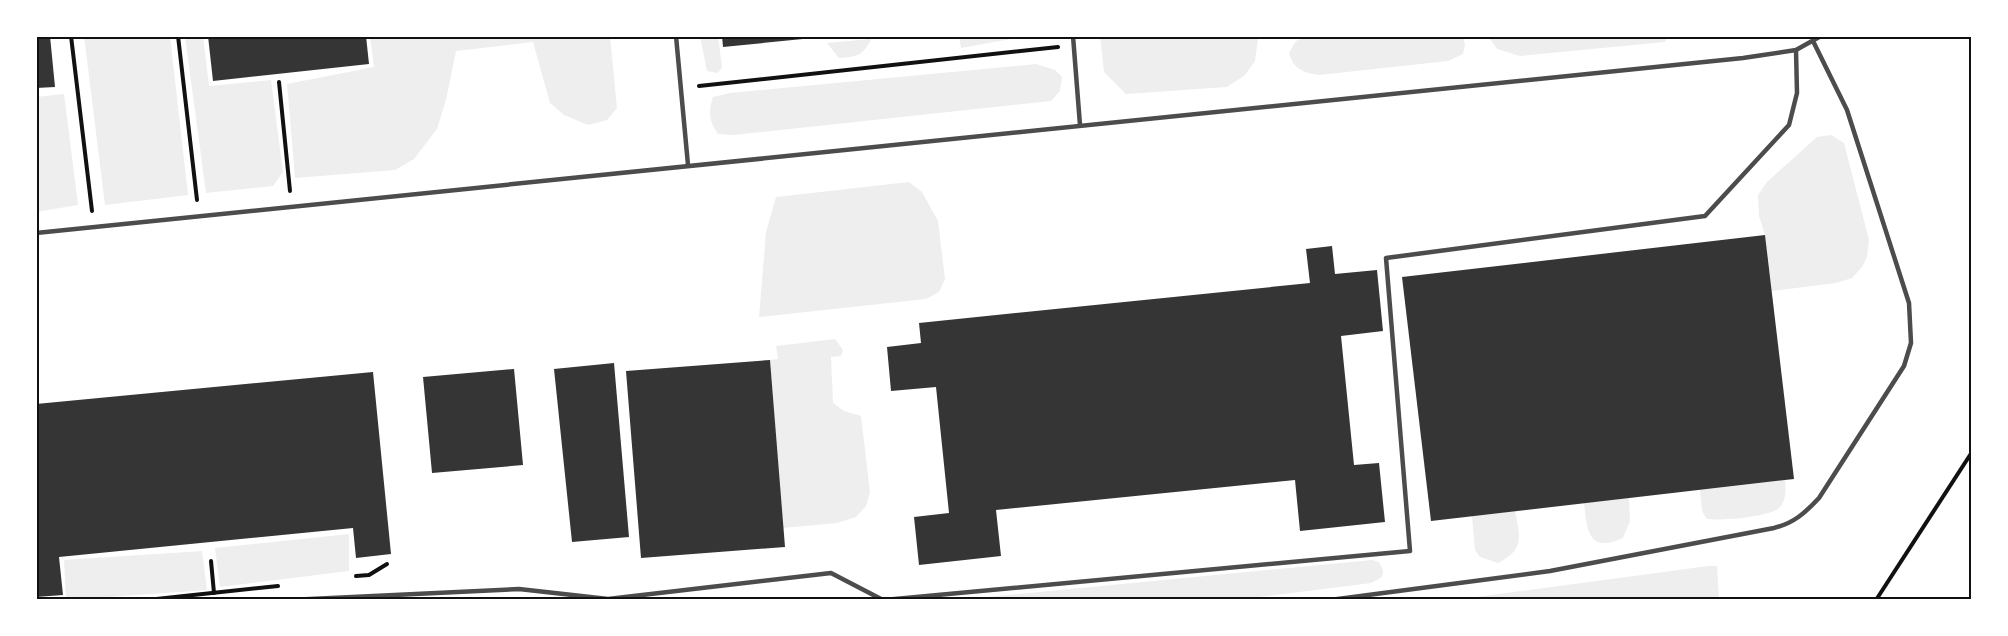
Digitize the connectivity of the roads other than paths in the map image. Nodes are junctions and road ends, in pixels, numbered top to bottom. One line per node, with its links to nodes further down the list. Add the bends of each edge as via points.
1 (675, 36): 7 (lane)
2 (1073, 36): 6 (lane)
3 (1821, 36): 4 (lane)
4 (1813, 41): 5 (lane); 11 (lane, via 1847,110 1909,303 1911,344 1904,366 1819,498 1790,524 1774,528 1550,571)
5 (1796, 50): 6 (lane); 10 (lane, via 1797,93 1789,125 1705,216 1386,258 1410,551)
6 (1080, 125): 7 (lane)
7 (688, 165): 8 (lane)
8 (36, 233)
9 (289, 600): 10 (lane, via 519,589 608,598 831,573)
10 (883, 600)
11 (1330, 600)

